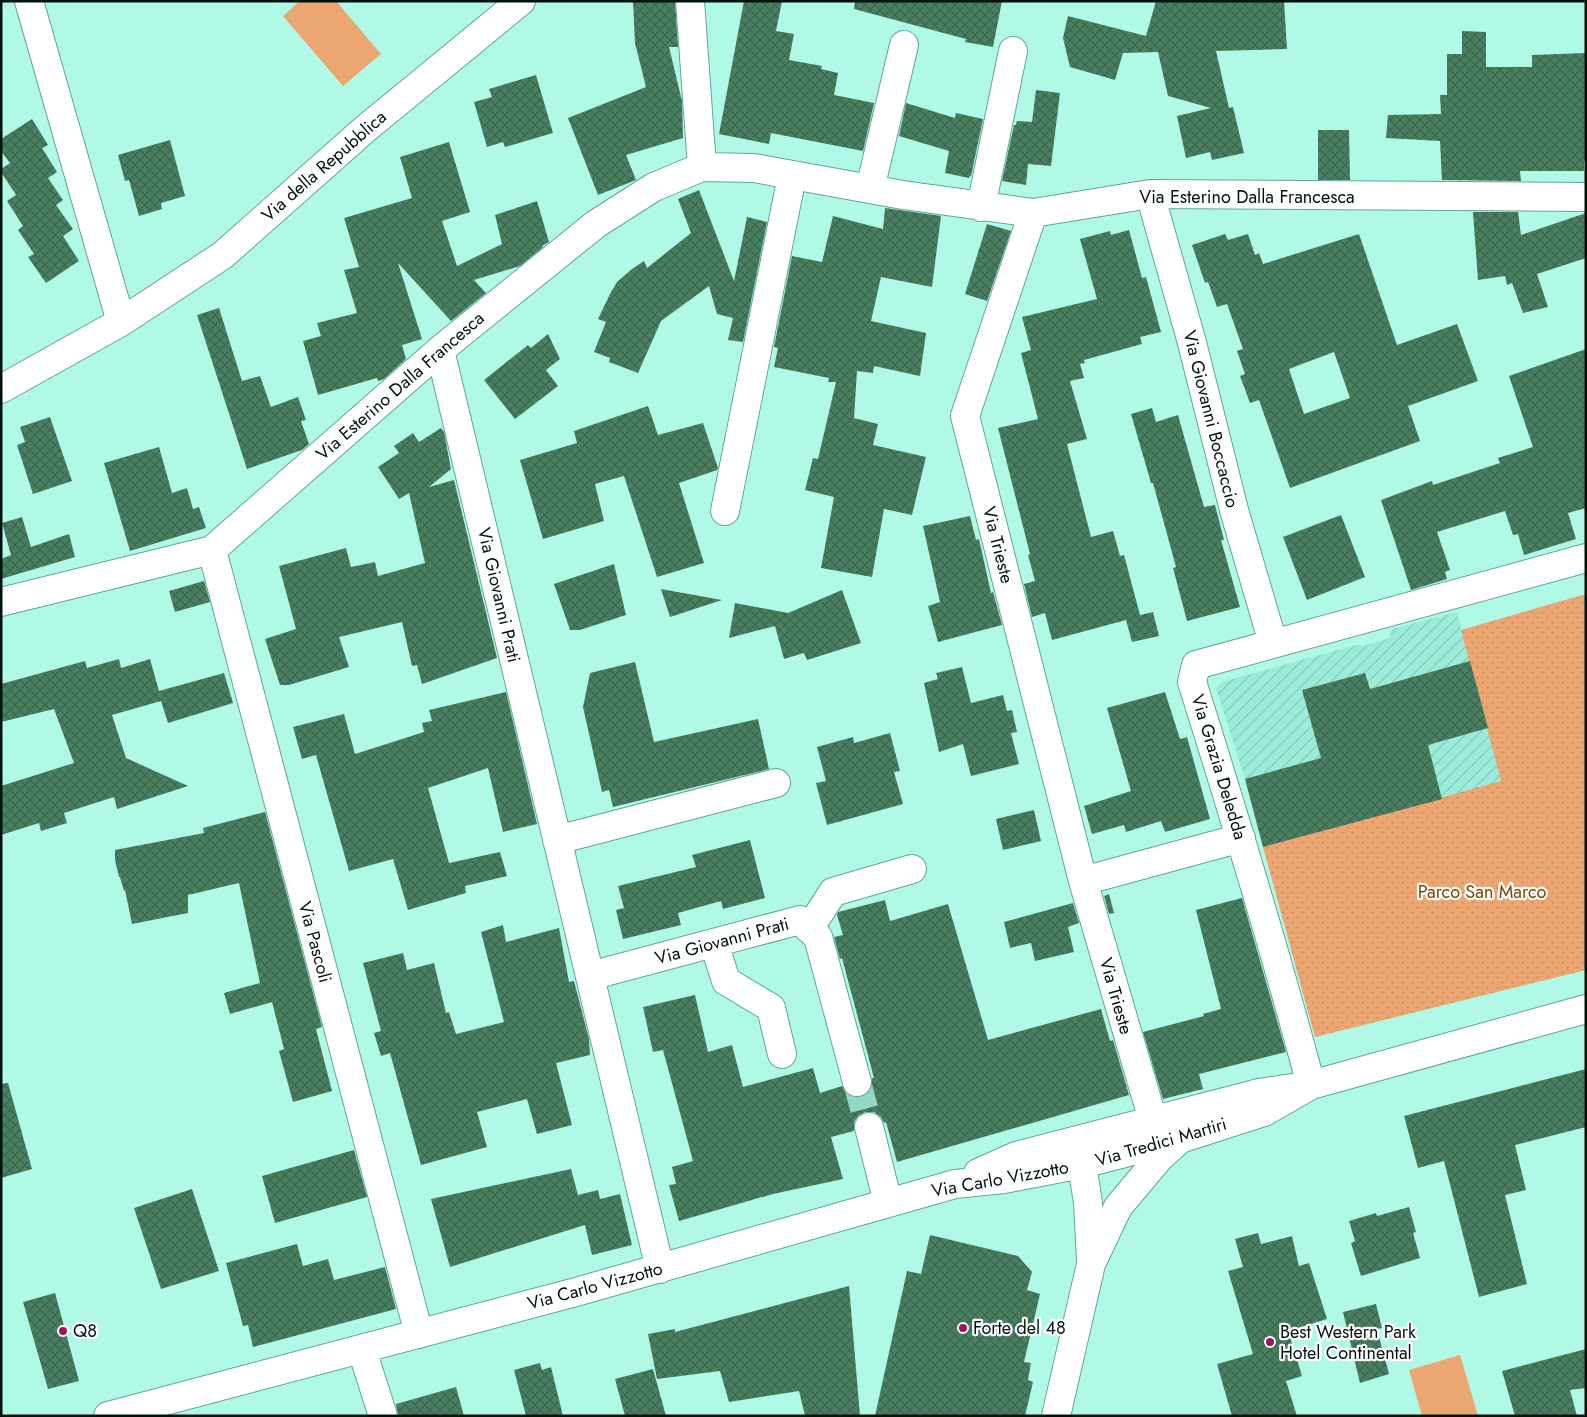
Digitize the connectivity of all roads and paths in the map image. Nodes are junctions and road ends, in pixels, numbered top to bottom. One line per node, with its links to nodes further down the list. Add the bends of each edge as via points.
1 (29, 1): 13 (street)
2 (521, 1): 13 (street, Via della Repubblica, via 364,130 223,255)
3 (690, 1): 6 (street)
4 (904, 45): 8 (street)
5 (1014, 51): 11 (street)
6 (702, 167): 7 (street, Via Esterino Dalla Francesca, via 754,168); 14 (street, Via Esterino Dalla Francesca, via 654,187 596,224)
7 (792, 176): 8 (street, Via Esterino Dalla Francesca); 16 (street)
8 (870, 189): 11 (street, Via Esterino Dalla Francesca)
9 (1150, 194): 10 (street, Via Esterino Dalla Francesca); 12 (street, Via Esterino Dalla Francesca); 20 (street, Via Giovanni Boccaccio)
10 (1586, 197)
11 (981, 207): 12 (street, Via Esterino Dalla Francesca)
12 (1033, 213): 25 (street, Via Trieste, via 965,416)
13 (121, 322): 15 (street, Via della Repubblica)
14 (440, 350): 17 (street, Via Esterino Dalla Francesca); 23 (street, Via Giovanni Prati)
15 (1, 389)
16 (725, 511)
17 (212, 550): 19 (street, Via Esterino Dalla Francesca); 43 (street, Via Pascoli)
18 (1586, 558): 20 (street, Via Grazia Deledda)
19 (1, 602)
20 (1273, 643): 22 (street, Via Grazia Deledda, via 1196,665 1192,682)
21 (776, 783): 23 (street)
22 (1241, 838): 25 (street); 32 (street, Via Grazia Deledda)
23 (557, 840): 28 (street, Via Giovanni Prati)
24 (912, 869): 26 (street, via 833,892)
25 (1083, 881): 34 (street, Via Trieste)
26 (810, 929): 27 (street, Via Giovanni Prati, via 800,920); 31 (street, Via Giovanni Prati, via 818,937)
27 (714, 943): 28 (street, Via Giovanni Prati); 30 (street, via 726,981 771,1008)
28 (590, 976): 42 (street, Via Giovanni Prati)
29 (1586, 1009): 32 (street, Via Tredici Martiri)
30 (782, 1054)
31 (857, 1082)
32 (1311, 1085): 33 (street, Via Tredici Martiri); 36 (street, Via Tredici Martiri, via 1264,1112)
33 (1232, 1100): 37 (street, Via Tredici Martiri, via 1214,1113); 38 (street, Via Tredici Martiri)
34 (1150, 1110)
35 (868, 1127): 39 (street)
36 (1180, 1139): 37 (street, Via Tredici Martiri); 40 (street, via 1160,1156)
37 (1117, 1148): 38 (street, Via Tredici Martiri); 40 (street, via 1124,1164)
38 (1082, 1152): 39 (street, Via Carlo Vizzotto, via 1004,1179 955,1184); 41 (street)
39 (888, 1203): 42 (street, Via Carlo Vizzotto)
40 (1118, 1207): 41 (street)
41 (1091, 1264): 47 (street)
42 (660, 1268): 43 (street, Via Carlo Vizzotto)
43 (419, 1334): 44 (street, Via Carlo Vizzotto)
44 (362, 1350): 45 (street, Via Carlo Vizzotto); 46 (street)
45 (108, 1416)
46 (383, 1416)
47 (1056, 1416)

